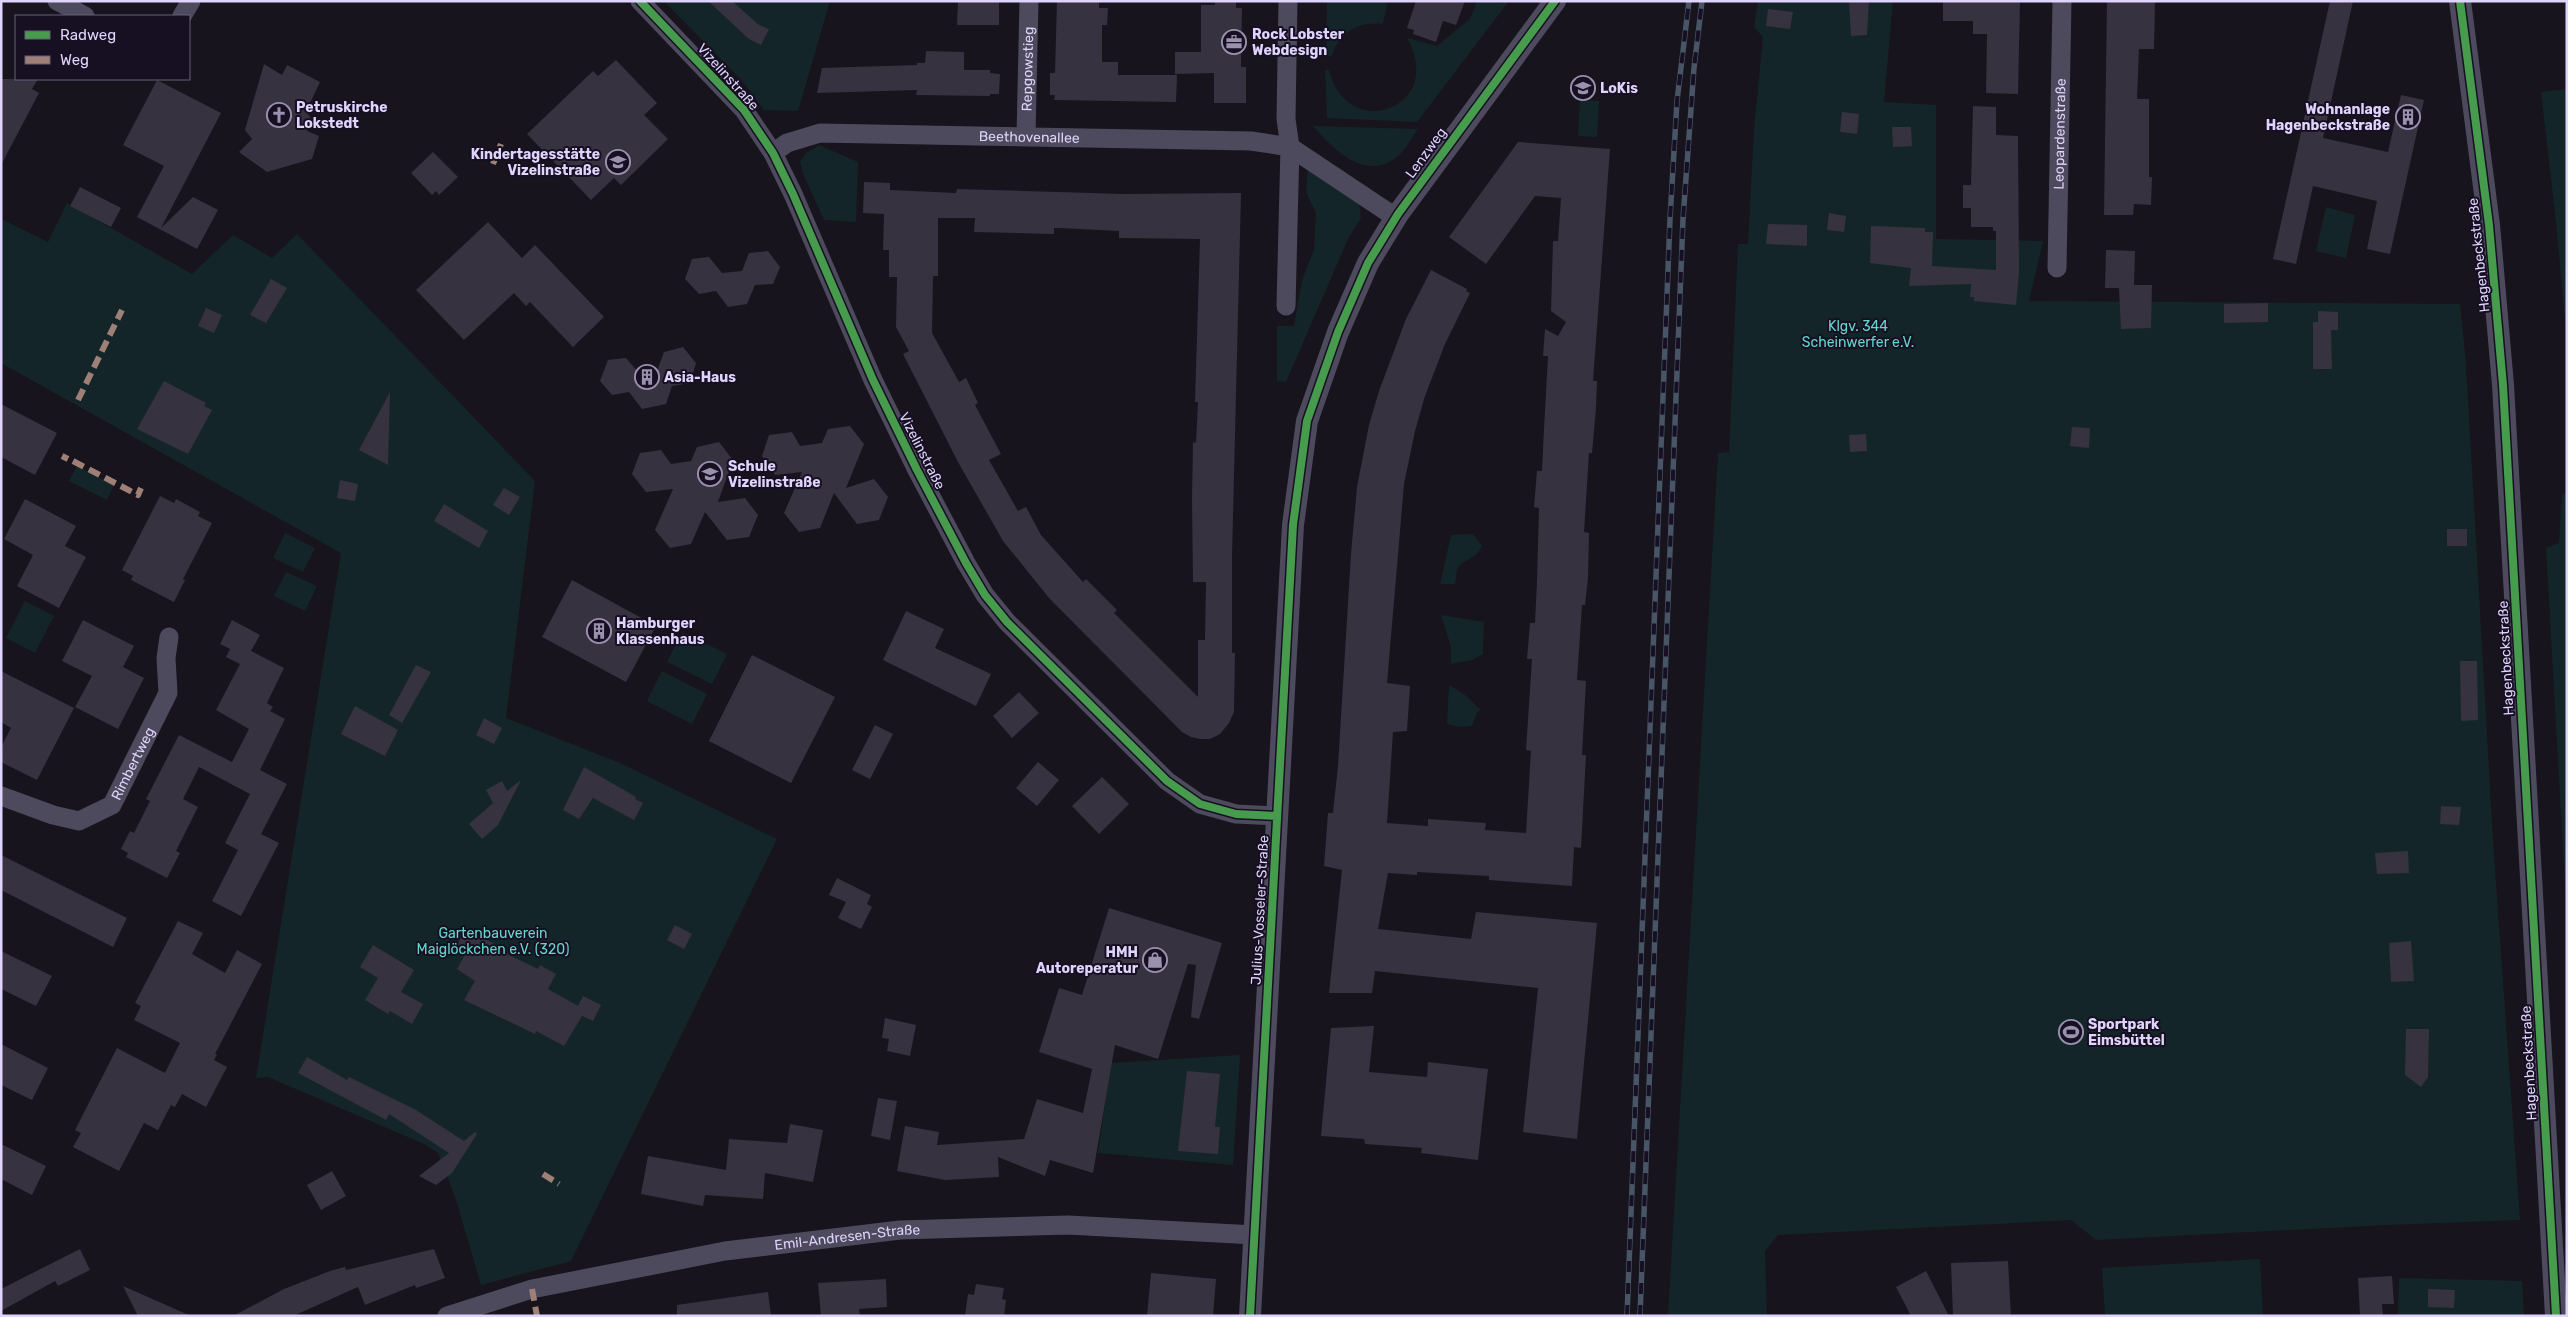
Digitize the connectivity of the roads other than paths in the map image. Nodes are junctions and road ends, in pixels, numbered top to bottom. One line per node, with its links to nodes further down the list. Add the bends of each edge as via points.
1 (57, 1): 9 (street)
2 (191, 1): 10 (street)
3 (640, 1): 13 (street, Vizelinstraße, via 744,110)
4 (1029, 1): 11 (street, Repgowstieg)
5 (1288, 1): 12 (street, via 1286,119)
6 (1555, 1): 14 (street, Lenzweg)
7 (2062, 1): 15 (street, Leopardenstraße)
8 (2460, 1): 24 (street, Hagenbeckstraße, via 2489,225 2503,385)
9 (82, 15)
10 (183, 15)
11 (1026, 135): 12 (street, Beethovenallee, via 1251,141); 13 (street, Beethovenallee, via 820,133 787,143)
12 (1290, 147): 14 (street); 16 (street)
13 (773, 153): 20 (street, Vizelinstraße, via 873,380 917,470 986,595 1007,622 1167,781 1200,804 1236,814)
14 (1396, 217): 17 (street, Lenzweg, via 1368,263)
15 (2057, 268)
16 (1286, 306)
17 (1338, 332): 20 (street, Julius-Vosseler-Straße, via 1307,421 1297,480)
18 (169, 637): 19 (street, Rimbertweg, via 166,658 168,693 112,805 79,821)
19 (1, 796)
20 (1277, 816): 21 (street, Julius-Vosseler-Straße)
21 (1255, 1235): 22 (street, Emil-Andresen-Straße, via 1068,1225 900,1230 708,1254 532,1289); 23 (street, Julius-Vosseler-Straße)
22 (448, 1316)
23 (1250, 1316)
24 (2556, 1316)

